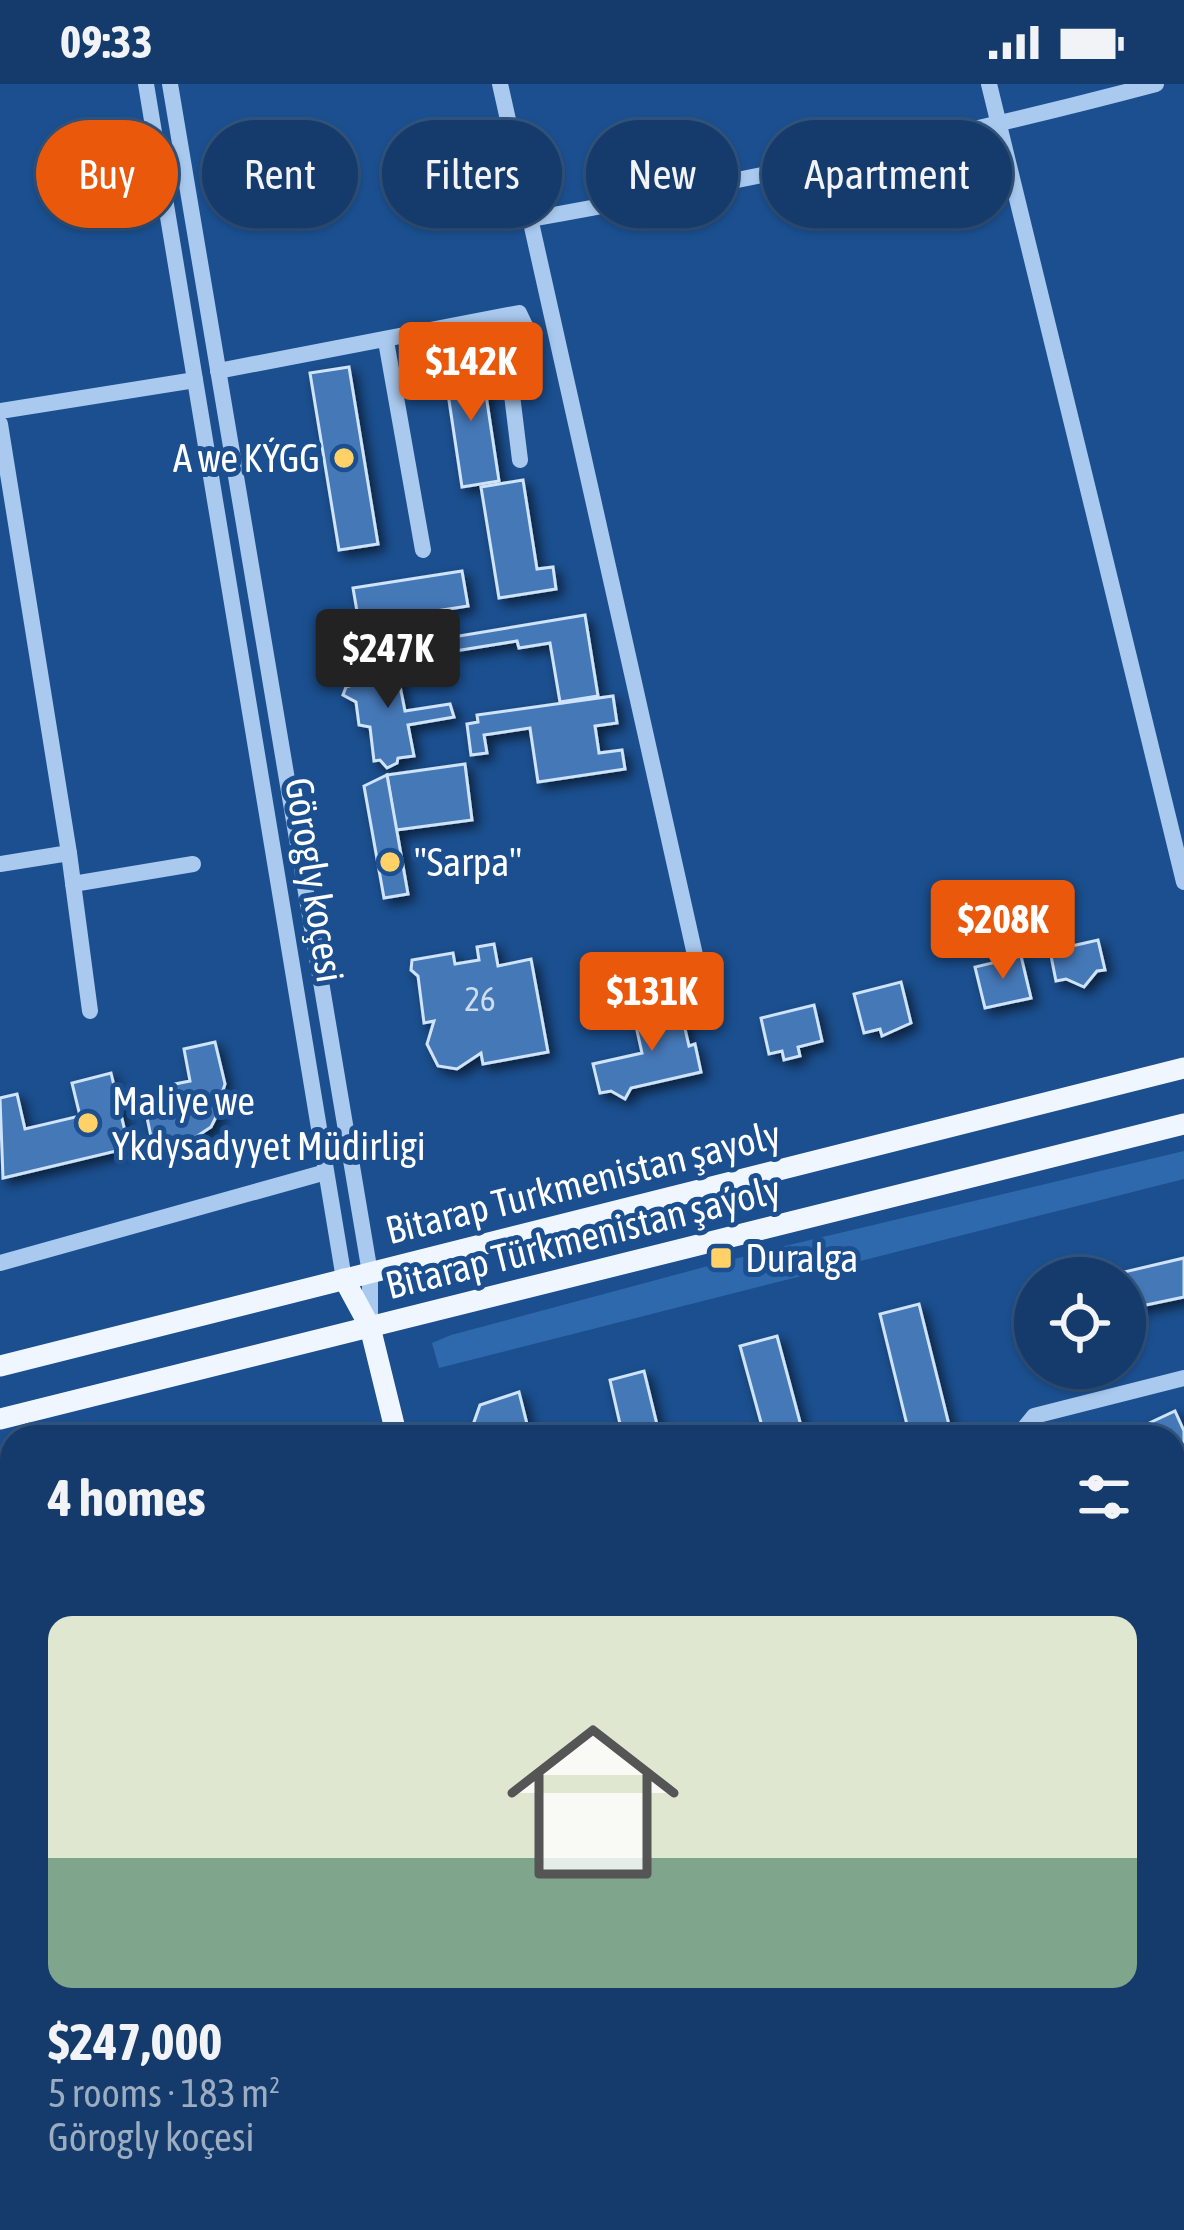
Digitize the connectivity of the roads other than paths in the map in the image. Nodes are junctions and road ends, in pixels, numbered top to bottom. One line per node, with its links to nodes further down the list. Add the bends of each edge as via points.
1 (146, 84): 15 (street, Görogly koçesi)
2 (170, 84): 14 (street, Görogly koçesi)
3 (500, 84): 6 (street)
4 (989, 84): 7 (street)
5 (1156, 84): 8 (street)
6 (508, 120)
7 (999, 120)
8 (1012, 122)
9 (1012, 174): 23 (street)
10 (762, 177): 11 (street)
11 (562, 213)
12 (533, 228): 26 (street)
13 (386, 341): 14 (street); 18 (street, via 522,315 531,357 512,395); 19 (street)
14 (218, 371): 31 (street, Görogly koçesi)
15 (195, 380): 16 (street); 29 (street, Görogly koçesi)
16 (0, 411)
17 (0, 424): 20 (street)
18 (520, 460)
19 (423, 550)
20 (69, 853): 21 (street); 24 (street)
21 (0, 864)
22 (193, 864): 24 (street)
23 (1184, 883)
24 (73, 884): 25 (street)
25 (90, 1011)
26 (708, 1013)
27 (1184, 1068): 31 (main road, Bitarap Turkmenistan şayoly)
28 (1184, 1124): 33 (main road, Bitarap Türkmenistan şaýoly)
29 (326, 1172): 30 (street); 32 (street, Görogly koçesi)
30 (0, 1263)
31 (370, 1273): 32 (main road, Bitarap Turkmenistan şayoly); 33 (street, Görogly koçesi)
32 (344, 1279): 33 (main road, Görogly koçesi); 34 (main road, Bitarap Turkmenistan şayoly)
33 (370, 1327): 36 (main road, Bitarap Türkmenistan şaýoly); 37 (main road, Görogly koçesi)
34 (0, 1366)
35 (1184, 1378): 38 (street, via 1034,1415)
36 (0, 1419)
37 (394, 1425)
38 (1026, 1425)

